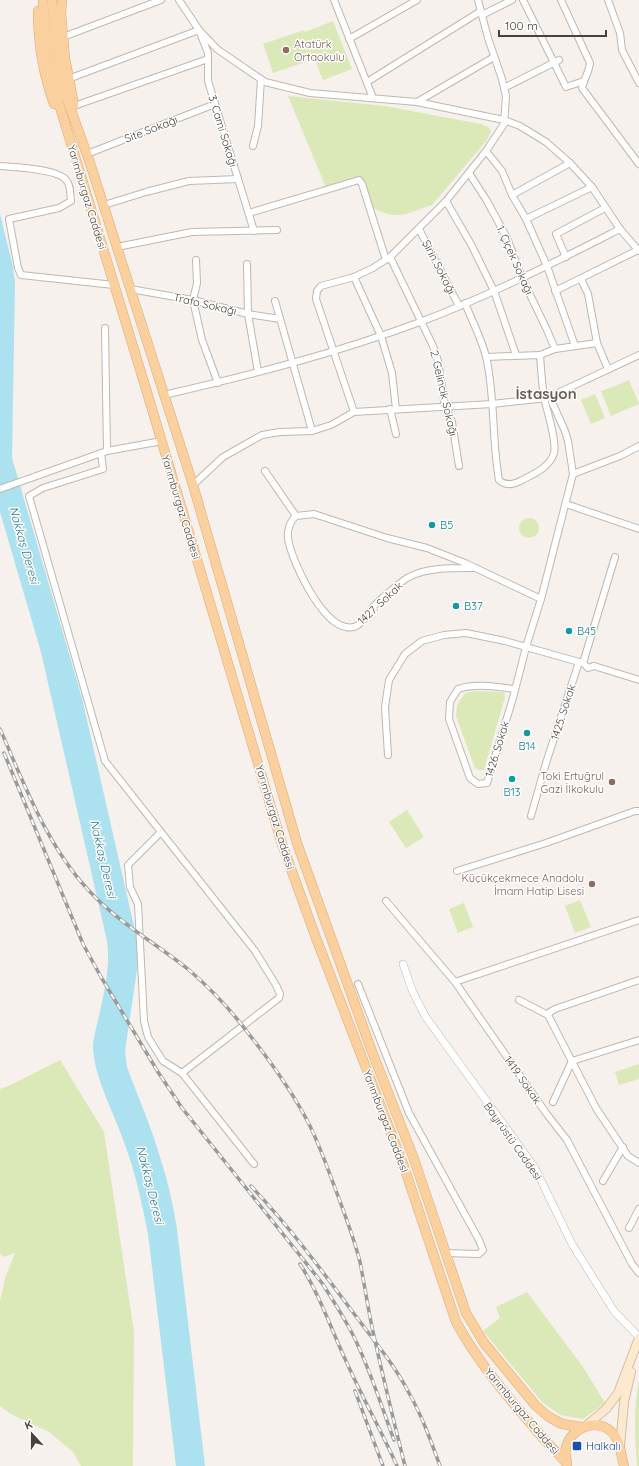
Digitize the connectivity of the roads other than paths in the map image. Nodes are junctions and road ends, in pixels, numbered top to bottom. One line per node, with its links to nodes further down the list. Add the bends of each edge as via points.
1 (38, 0): 33 (main road, via 40,43 47,85)
2 (43, 0): 33 (main road, via 46,45 52,78)
3 (52, 0): 31 (main road, Yarımburgaz Caddesi, via 63,88)
4 (62, 0): 16 (main road)
5 (161, 0): 16 (street)
6 (179, 0): 15 (street)
7 (334, 0): 17 (street)
8 (417, 0): 17 (street)
9 (478, 0): 14 (street)
10 (512, 0): 14 (street)
11 (523, 0): 20 (street)
12 (561, 0): 23 (street, via 590,63)
13 (608, 0): 25 (street, via 620,33 622,50)
14 (482, 13): 18 (street); 24 (street)
15 (199, 30): 19 (street, 3. Cami Sokağı); 21 (street); 22 (street, via 217,49)
16 (63, 37): 21 (main road)
17 (349, 39): 24 (street)
18 (494, 57): 26 (street); 28 (street)
19 (208, 59): 29 (street, 3. Cami Sokağı, via 208,81); 30 (street)
20 (556, 62): 23 (street, via 566,87); 26 (street)
21 (68, 79): 30 (main road)
22 (261, 79): 27 (street, via 278,86 310,93); 34 (street)
23 (584, 81): 38 (street, via 582,88)
24 (367, 82): 27 (street)
25 (639, 83)
26 (504, 88): 32 (street)
27 (373, 98): 28 (street)
28 (417, 102): 32 (street)
29 (215, 104): 36 (street, Site Sokağı); 41 (street, 3. Cami Sokağı)
30 (74, 106): 31 (main road)
31 (74, 116): 36 (main road, Yarımburgaz Caddesi)
32 (504, 120): 35 (street, via 504,124); 37 (street, via 520,126 546,142)
33 (67, 130): 63 (main road, Yarımburgaz Caddesi)
34 (254, 146)
35 (486, 151): 40 (street); 43 (street, via 502,171)
36 (87, 154): 45 (main road, Yarımburgaz Caddesi)
37 (570, 163): 42 (street); 43 (street)
38 (639, 164)
39 (0, 166): 63 (street, via 35,169 61,176 70,187 71,201 59,208 9,219 18,268 22,276)
40 (470, 173): 44 (street); 61 (street, 1. Çiçek Sokağı, via 507,238)
41 (238, 179): 45 (street, via 189,181); 47 (street, 3. Cami Sokağı)
42 (592, 187): 46 (street); 48 (street)
43 (512, 195): 48 (street)
44 (446, 201): 49 (street); 65 (street)
45 (104, 205): 53 (main road, Yarımburgaz Caddesi)
46 (605, 208): 50 (street); 55 (street, via 556,234)
47 (249, 213): 52 (street, 3. Cami Sokağı); 56 (street, 2. Gelincik Sokağı, via 359,180)
48 (526, 219): 59 (street)
49 (419, 229): 56 (street); 69 (street, Şirin Sokağı)
50 (620, 229): 54 (street); 55 (street)
51 (277, 230): 52 (street)
52 (254, 231): 53 (street, via 192,232)
53 (117, 247): 64 (main road, Yarımburgaz Caddesi)
54 (638, 251): 62 (street)
55 (566, 257): 59 (street)
56 (388, 258): 60 (street); 72 (street, 2. Gelincik Sokağı)
57 (196, 260): 67 (street, via 198,283)
58 (246, 264): 70 (street)
59 (547, 266): 61 (street); 66 (street)
60 (354, 277): 74 (street); 78 (street, via 321,286 317,290 316,299)
61 (522, 278): 65 (street); 77 (street, 1. Çiçek Sokağı)
62 (581, 279): 66 (street); 75 (street, via 588,294)
63 (114, 285): 89 (main road, Yarımburgaz Caddesi)
64 (130, 289): 67 (street, Trafo Sokağı); 87 (main road, Yarımburgaz Caddesi)
65 (494, 291): 69 (street); 79 (street)
66 (555, 291): 76 (street)
67 (192, 300): 70 (street, Trafo Sokağı); 86 (street, via 202,340)
68 (275, 301): 71 (street)
69 (462, 304): 72 (street); 82 (street, Şirin Sokağı)
70 (248, 314): 71 (street, Trafo Sokağı); 85 (street)
71 (280, 319): 83 (street)
72 (421, 322): 74 (street); 92 (street, 2. Gelincik Sokağı, via 436,356)
73 (105, 328): 99 (street)
74 (381, 336): 78 (street); 93 (street, via 392,373)
75 (597, 342): 76 (street); 84 (street)
76 (575, 346): 77 (street)
77 (555, 349): 80 (street)
78 (334, 351): 83 (street); 94 (street)
79 (516, 355): 80 (street); 82 (street)
80 (540, 355): 88 (street)
81 (639, 355): 84 (street)
82 (486, 357): 91 (street, Şirin Sokağı)
83 (292, 363): 85 (street); 95 (street)
84 (608, 369): 88 (street)
85 (258, 372): 86 (street)
86 (218, 383): 87 (street)
87 (164, 395): 89 (main road); 103 (main road, Yarımburgaz Caddesi)
88 (544, 398): 91 (street); 91 (street, Şirin Sokağı, via 554,452 548,464 515,484 504,484 500,480)
89 (149, 399): 97 (main road, Yarımburgaz Caddesi)
90 (552, 402): 102 (street, 1426. Sokak, via 568,441)
91 (492, 404): 92 (street)
92 (445, 406): 93 (street); 100 (street, 2. Gelincik Sokağı, via 452,422)
93 (393, 409): 94 (street); 96 (street)
94 (354, 412): 95 (street, via 331,425)
95 (312, 431): 103 (street, via 262,435 223,457)
96 (396, 434)
97 (162, 441): 99 (street); 139 (main road, Yarımburgaz Caddesi, via 282,844 403,1164)
98 (639, 446): 102 (street)
99 (104, 452): 104 (street); 118 (street, via 103,469 43,488 30,496 105,761)
100 (459, 466)
101 (265, 471): 106 (street)
102 (573, 474): 105 (street, 1426. Sokak)
103 (193, 485): 138 (main road, Yarımburgaz Caddesi, via 297,843 371,1049 414,1159)
104 (0, 489)
105 (566, 504): 107 (street); 110 (street, 1426. Sokak)
106 (296, 516): 109 (street, 1427. Sokak, via 314,514 427,548); 109 (street, 1427. Sokak, via 290,524 287,537 305,584 328,617 345,627 358,625 374,606 408,578 429,571)
107 (639, 529)
108 (615, 557): 112 (street, 1425. Sokak)
109 (476, 568): 110 (street, 1427. Sokak)
110 (541, 599): 111 (street, 1426. Sokak)
111 (526, 647): 112 (street); 114 (street, 1426. Sokak); 115 (street, via 466,634 444,635 422,641 405,654 389,680 385,707)
112 (581, 662): 113 (street, via 590,661 594,666); 117 (street, 1425. Sokak, via 546,763)
113 (639, 680)
114 (515, 689): 114 (street, 1426. Sokak, via 487,783 478,784 470,778 449,719 450,702 458,689 467,686)
115 (388, 755)
116 (639, 811): 119 (street)
117 (531, 816)
118 (161, 832): 130 (street, via 128,865 130,887 138,904 144,1021 148,1037 163,1061); 130 (street, via 254,951 280,994 279,998)
119 (458, 871)
120 (386, 901): 124 (street, 1419. Sokak)
121 (639, 920): 124 (street)
122 (403, 964): 141 (street, Bayırüstü Caddesi, via 425,1016 535,1168 577,1251 614,1311)
123 (639, 980): 127 (street, via 555,1009)
124 (455, 982): 140 (street, 1419. Sokak, via 567,1140)
125 (358, 984): 138 (street, via 409,1113 479,1240 482,1250 479,1254)
126 (519, 1000): 127 (street)
127 (548, 1016): 129 (street)
128 (639, 1040): 129 (street)
129 (572, 1061): 131 (street); 132 (street, via 596,1108)
130 (182, 1073): 134 (street)
131 (553, 1102)
132 (623, 1147): 133 (street, via 628,1156); 135 (street)
133 (639, 1162)
134 (254, 1164)
135 (603, 1181)
136 (639, 1209): 137 (street)
137 (629, 1228)
138 (445, 1252): 139 (main road); 143 (main road, Yarımburgaz Caddesi, via 466,1313 484,1343 540,1410 562,1424)
139 (433, 1256): 145 (main road, Yarımburgaz Caddesi, via 456,1322 468,1345)
140 (639, 1273)
141 (639, 1337): 143 (main road, via 618,1393 606,1409)
142 (639, 1351): 144 (main road, via 627,1385)
143 (584, 1426): 144 (main road, Yarımburgaz Caddesi, via 598,1425 608,1429 616,1436); 145 (main road, via 573,1434 567,1443 565,1454)
144 (620, 1450): 146 (main road); 147 (main road)
145 (568, 1465)
146 (617, 1466)
147 (624, 1466)

